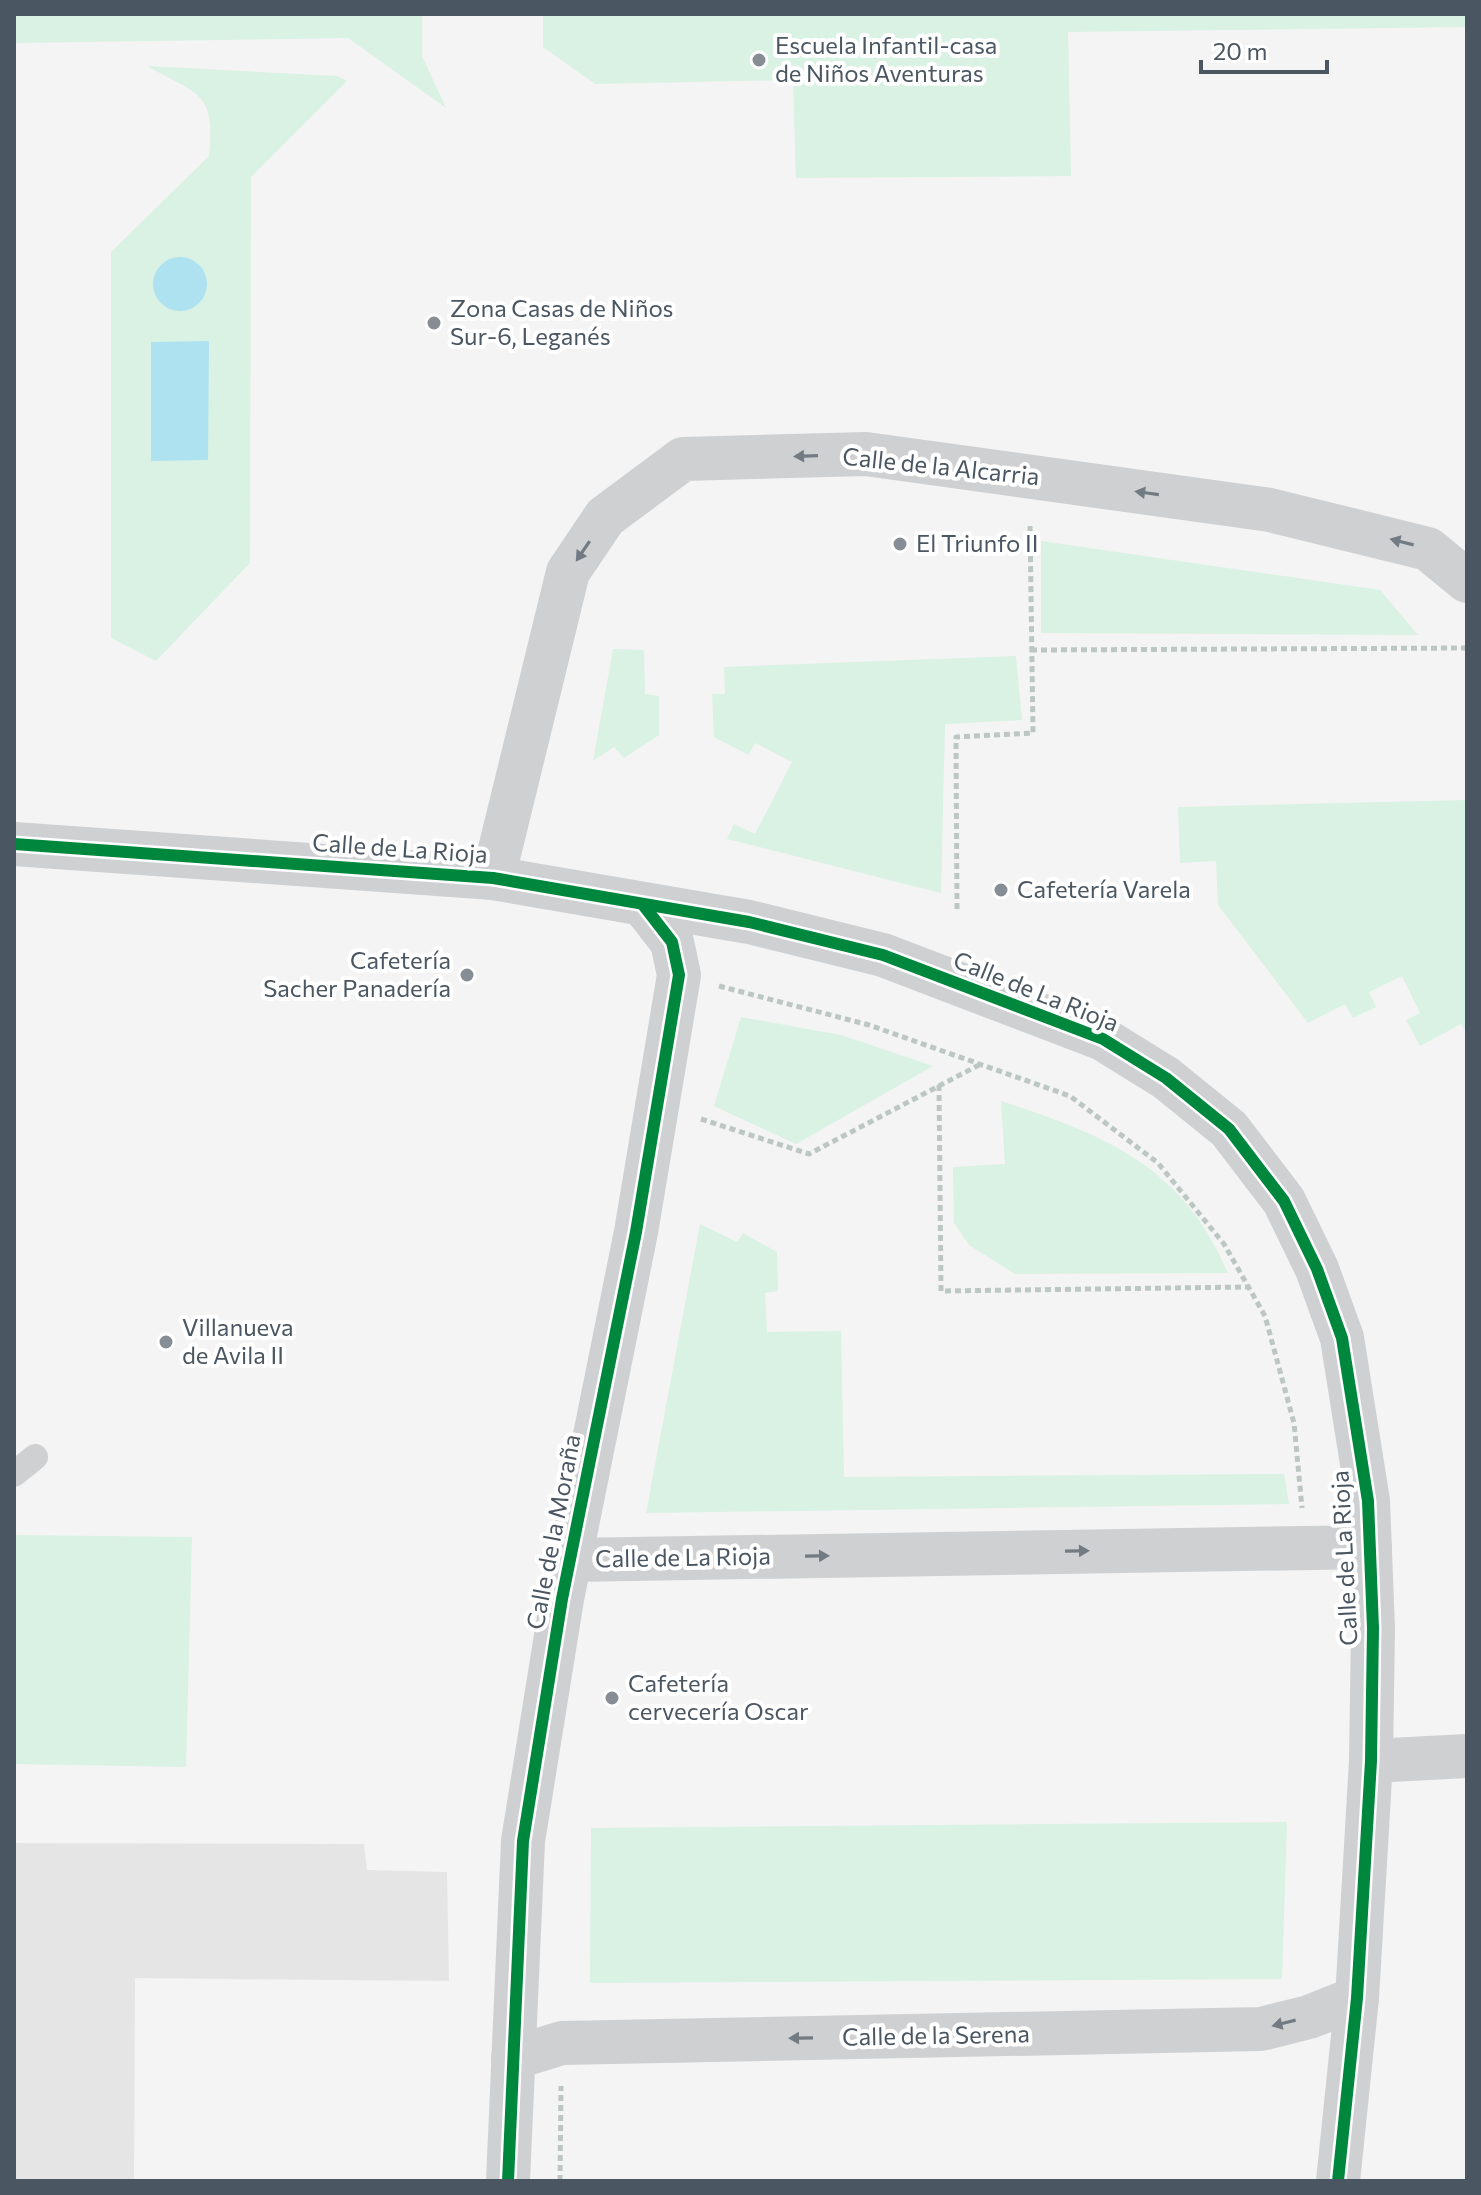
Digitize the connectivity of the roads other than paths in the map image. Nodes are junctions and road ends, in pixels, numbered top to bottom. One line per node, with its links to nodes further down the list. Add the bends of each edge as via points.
1 (1467, 581): 3 (street, Calle de la Alcarria, one-way to 3, via 1428,549 1270,510 866,454 683,459 605,517 568,572)
2 (14, 844): 3 (street, Calle de La Rioja)
3 (493, 878): 4 (street, Calle de La Rioja)
4 (644, 906): 7 (street, Calle de La Rioja, via 749,922 883,955 1103,1039 1166,1078 1229,1129 1284,1201 1342,1338 1364,1466); 8 (street, Calle de la Moraña, via 672,942 679,975 636,1232)
5 (35, 1457): 6 (lane)
6 (14, 1474)
7 (1370, 1547): 8 (street, Calle de La Rioja, one-way to 7); 10 (street, Calle de La Rioja)
8 (571, 1560): 12 (street, Calle de la Moraña, via 523,1841)
9 (1467, 1756): 10 (street)
10 (1371, 1761): 11 (street, Calle de La Rioja)
11 (1357, 1998): 12 (street, Calle de la Serena, one-way to 12, via 1261,2029 562,2043); 14 (street, Calle de La Rioja)
12 (513, 2058): 13 (street, Calle de la Moraña)
13 (508, 2181)
14 (1338, 2181)

